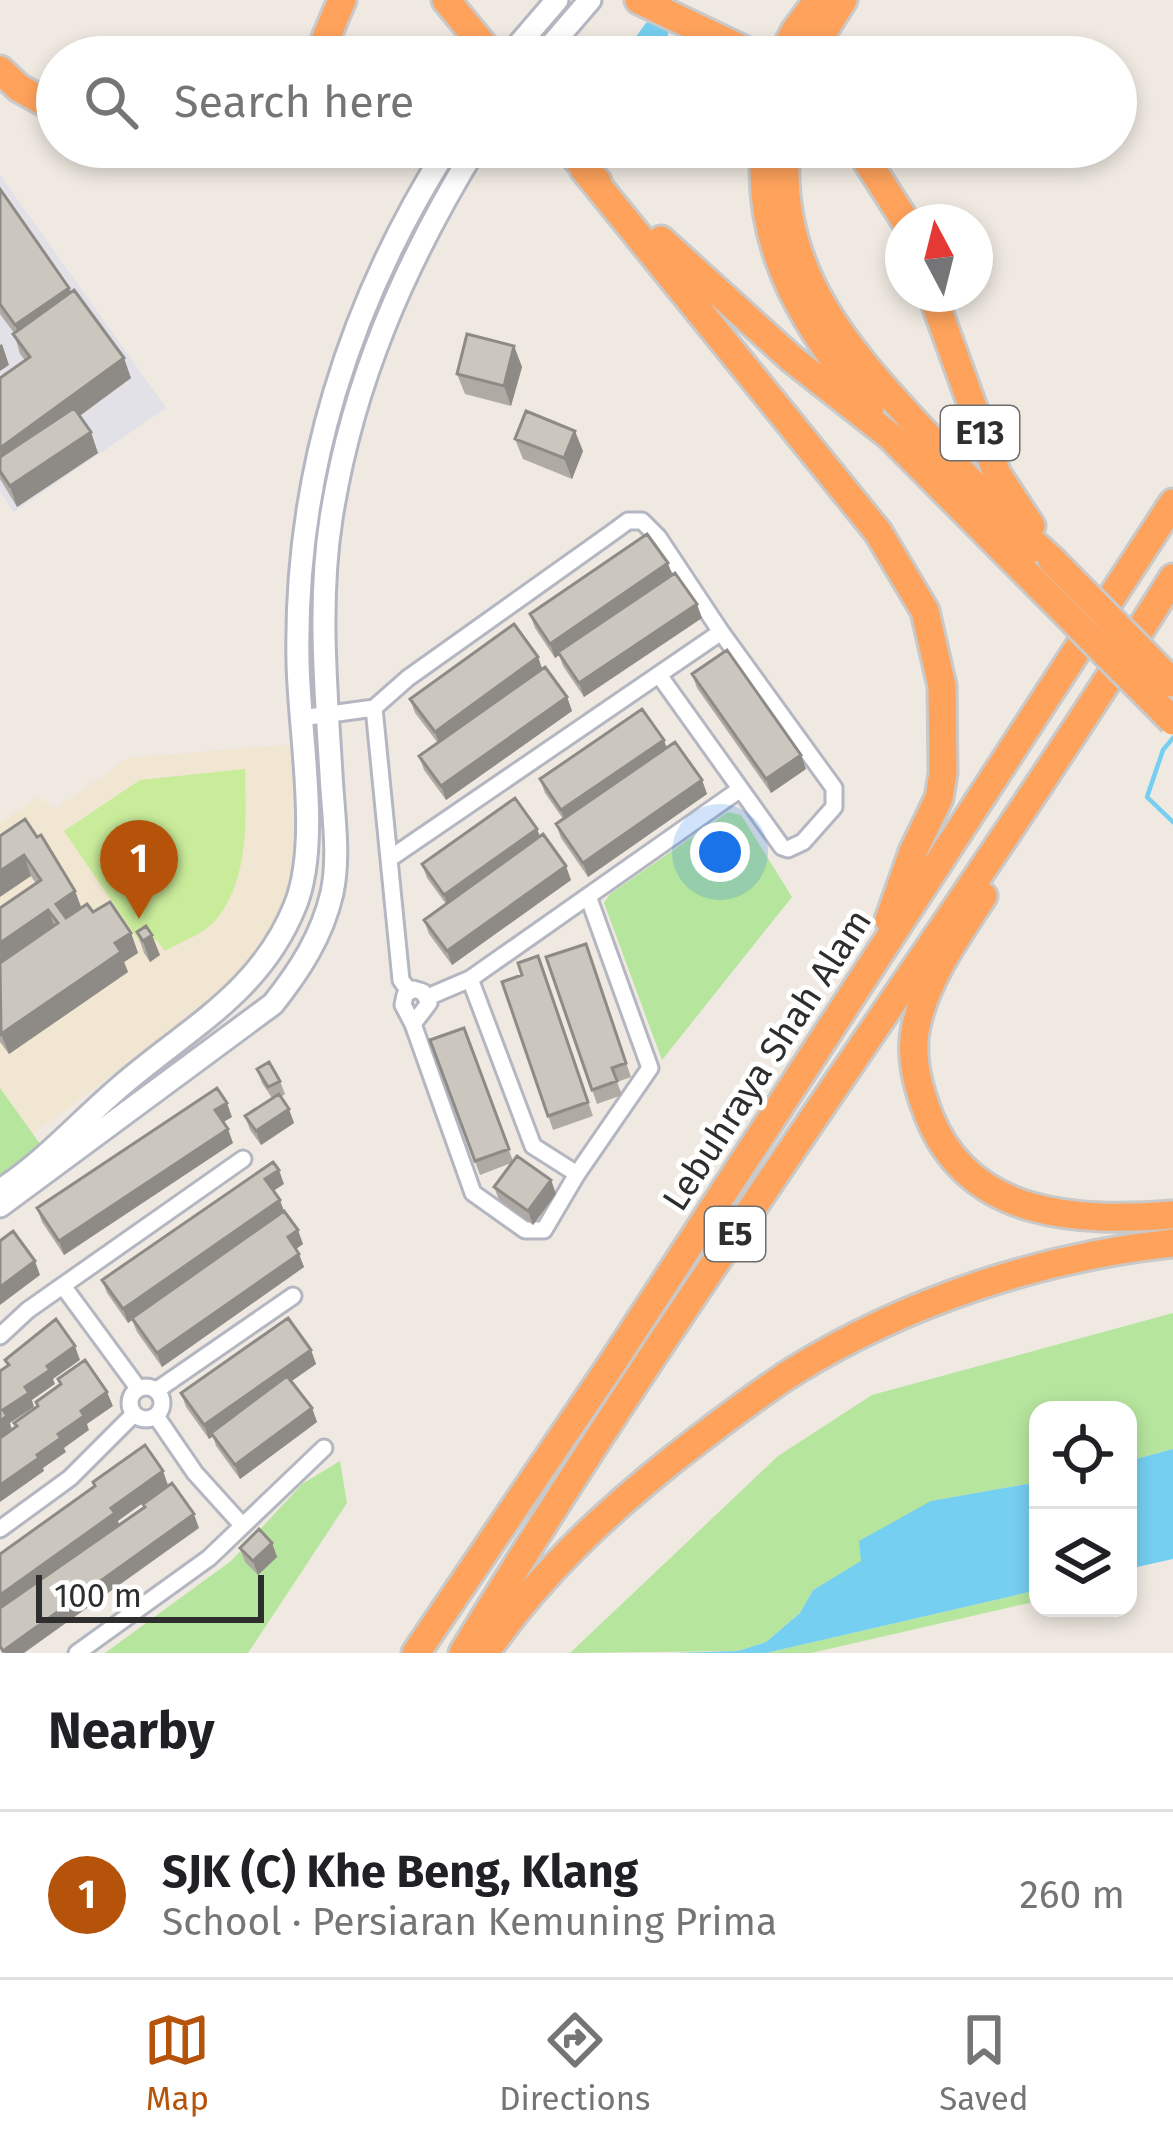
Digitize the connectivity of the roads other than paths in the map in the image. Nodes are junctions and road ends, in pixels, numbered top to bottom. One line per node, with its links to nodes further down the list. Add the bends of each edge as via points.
1 (342, 0): 8 (highway)
2 (446, 0): 9 (highway)
3 (557, 0): 10 (street)
4 (590, 0): 11 (street)
5 (639, 0): 12 (highway)
6 (818, 0): 13 (highway)
7 (843, 0): 14 (highway)
8 (330, 36)
9 (476, 36)
10 (526, 36)
11 (559, 36)
12 (714, 36)
13 (792, 36)
14 (820, 36)
15 (0, 70): 16 (highway)
16 (36, 97)
17 (437, 168): 35 (street, via 365,303 321,435 299,582)
18 (463, 168): 34 (street, via 390,309 353,413 325,590)
19 (584, 168): 24 (highway)
20 (766, 168): 26 (highway, via 767,211 795,303)
21 (787, 168): 28 (highway, via 795,239 824,312 870,374)
22 (871, 168): 23 (highway)
23 (894, 204)
24 (711, 306): 26 (highway, E13); 41 (highway, via 878,532 914,587 934,638 945,731 939,798)
25 (939, 312): 28 (highway, E13, via 997,473)
26 (890, 436): 36 (highway, E13, bridge)
27 (1173, 503): 41 (highway, Lebuhraya Shah Alam / E5)
28 (1052, 560): 32 (highway, E13, bridge)
29 (1169, 588): 38 (highway, Lebuhraya Shah Alam / E5)
30 (721, 632): 31 (street); 33 (street, via 648,525 628,521); 37 (street, via 836,796 828,816 788,849)
31 (659, 675): 37 (street); 39 (street)
32 (1173, 683)
33 (374, 708): 34 (street); 39 (street)
34 (328, 713): 35 (street); 46 (street, via 336,871 304,966 273,1004)
35 (301, 718): 46 (street, via 306,861 298,901 244,988)
36 (1173, 721)
37 (739, 790): 40 (street)
38 (1013, 819): 51 (highway, via 988,888 924,998 915,1029 919,1091 934,1130 982,1184 1038,1210 1118,1219); 65 (highway, Lebuhraya Shah Alam / E5)
39 (392, 857): 43 (street, via 401,980)
40 (588, 896): 42 (street); 48 (street, via 650,1064)
41 (875, 958): 64 (highway, Lebuhraya Shah Alam / E5)
42 (470, 980): 44 (street); 48 (street, via 533,1146)
43 (410, 991): 44 (street); 45 (street, via 403,1005)
44 (428, 997): 45 (street)
45 (413, 1024): 48 (street, via 473,1193 539,1233)
46 (111, 1109): 49 (street); 50 (street)
47 (243, 1159): 53 (street)
48 (577, 1174)
49 (0, 1190)
50 (0, 1206)
51 (1173, 1215)
52 (1173, 1243): 66 (highway, via 994,1280 797,1369 614,1507 542,1579)
53 (64, 1286): 55 (street); 56 (street)
54 (293, 1296): 57 (street)
55 (0, 1336)
56 (138, 1388): 57 (street); 58 (street, via 130,1400)
57 (157, 1390): 59 (street, via 163,1403)
58 (134, 1414): 59 (street); 62 (street, via 70,1478)
59 (156, 1416): 61 (street)
60 (324, 1448): 61 (street)
61 (242, 1525): 63 (street, via 173,1588)
62 (0, 1529)
63 (77, 1653)
64 (416, 1653)
65 (463, 1653)
66 (485, 1653)

